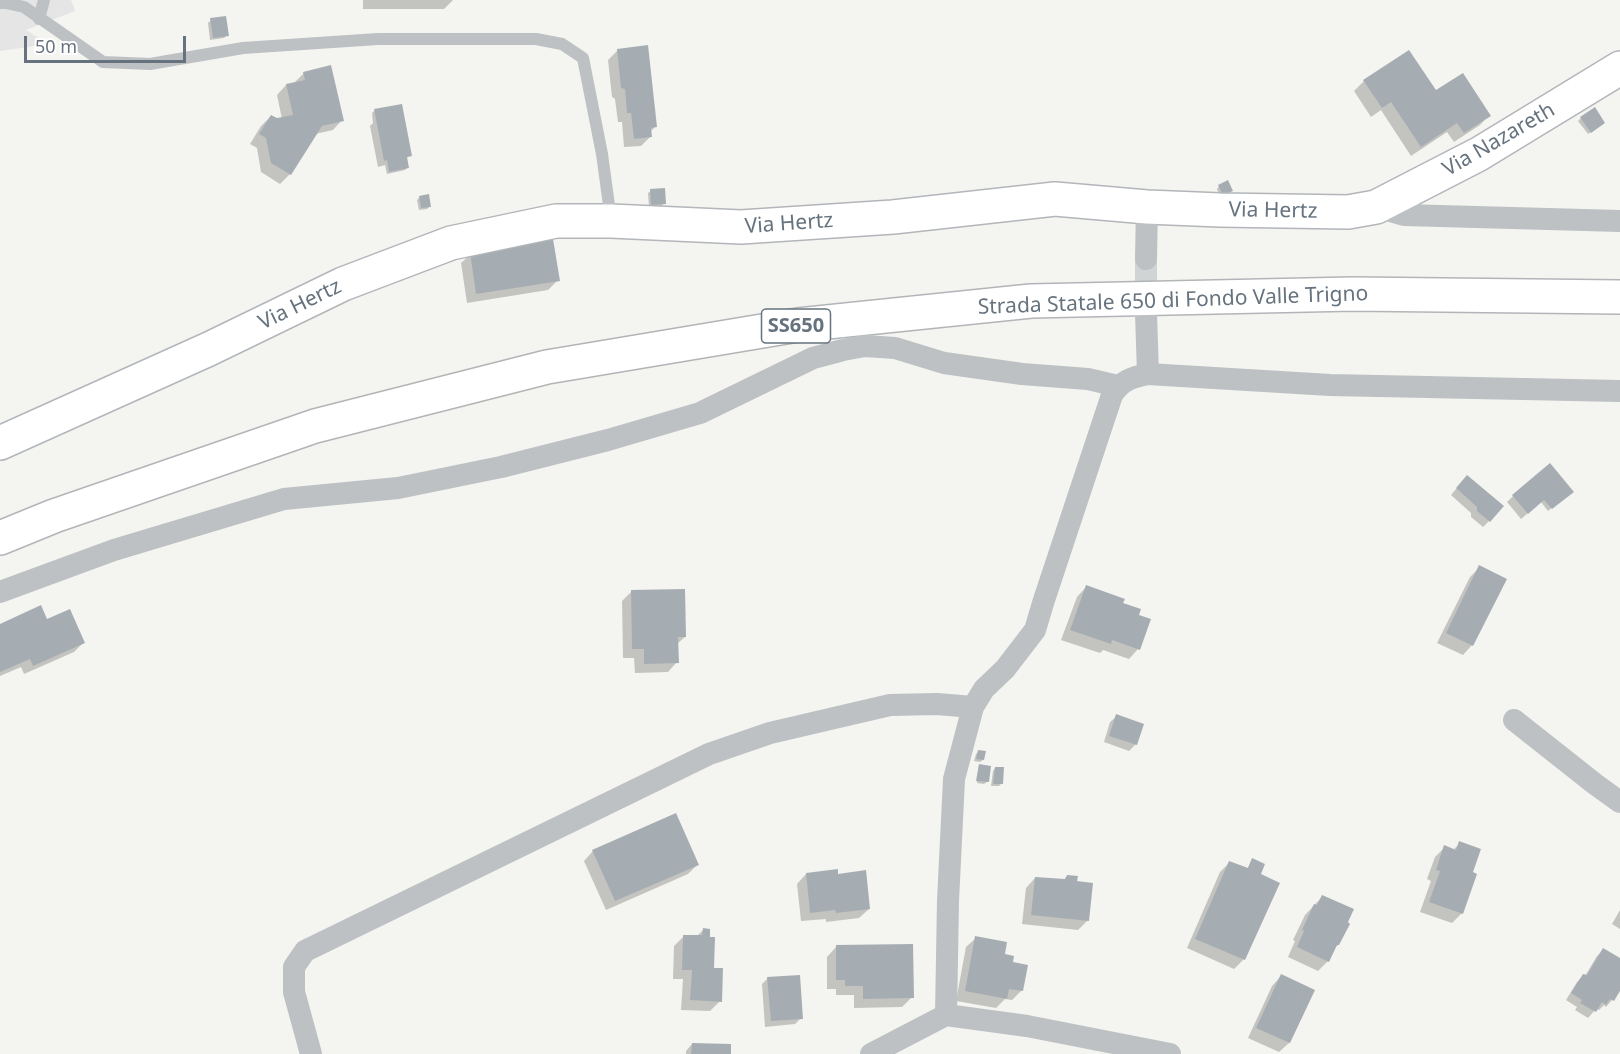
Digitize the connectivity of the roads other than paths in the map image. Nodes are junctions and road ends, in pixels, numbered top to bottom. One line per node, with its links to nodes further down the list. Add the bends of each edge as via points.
1 (44, 0): 3 (lane)
2 (0, 3): 3 (lane, via 24,7)
3 (39, 19): 8 (lane, via 103,62 150,64 243,48 378,39 536,39 562,44 583,58)
4 (1620, 68): 6 (main road, Via Nazareth, via 1479,153)
5 (1147, 207): 6 (main road, Via Hertz, via 1337,212); 8 (main road, Via Hertz, via 1054,199 893,217 741,228); 9 (street)
6 (1376, 207): 7 (street, Via Hertz, via 1404,215)
7 (1620, 220)
8 (611, 221): 15 (main road, Via Hertz, via 556,221 451,243 343,284)
9 (1146, 259)
10 (1620, 297): 16 (main road, Strada Statale 650 di Fondo Valle Trigno / SS650, via 1353,294 1031,302 798,326 547,367 315,426)
11 (1146, 314): 12 (street)
12 (1148, 374): 13 (street); 14 (street, via 1330,385)
13 (1118, 386): 17 (street, via 1088,379 944,363 895,348 865,346 843,350 813,358 700,413 620,437 398,488 284,499 114,550); 18 (street, via 1108,405 1035,630)
14 (1620, 391)
15 (0, 443)
16 (0, 538)
17 (0, 592)
18 (972, 707): 21 (street, via 954,778); 22 (street, via 890,705 770,733 709,754 305,951 294,967 294,992)
19 (1514, 720): 20 (street)
20 (1620, 802)
21 (946, 1015): 23 (street); 24 (street, via 1027,1026)
22 (311, 1054)
23 (871, 1054)
24 (1170, 1054)

